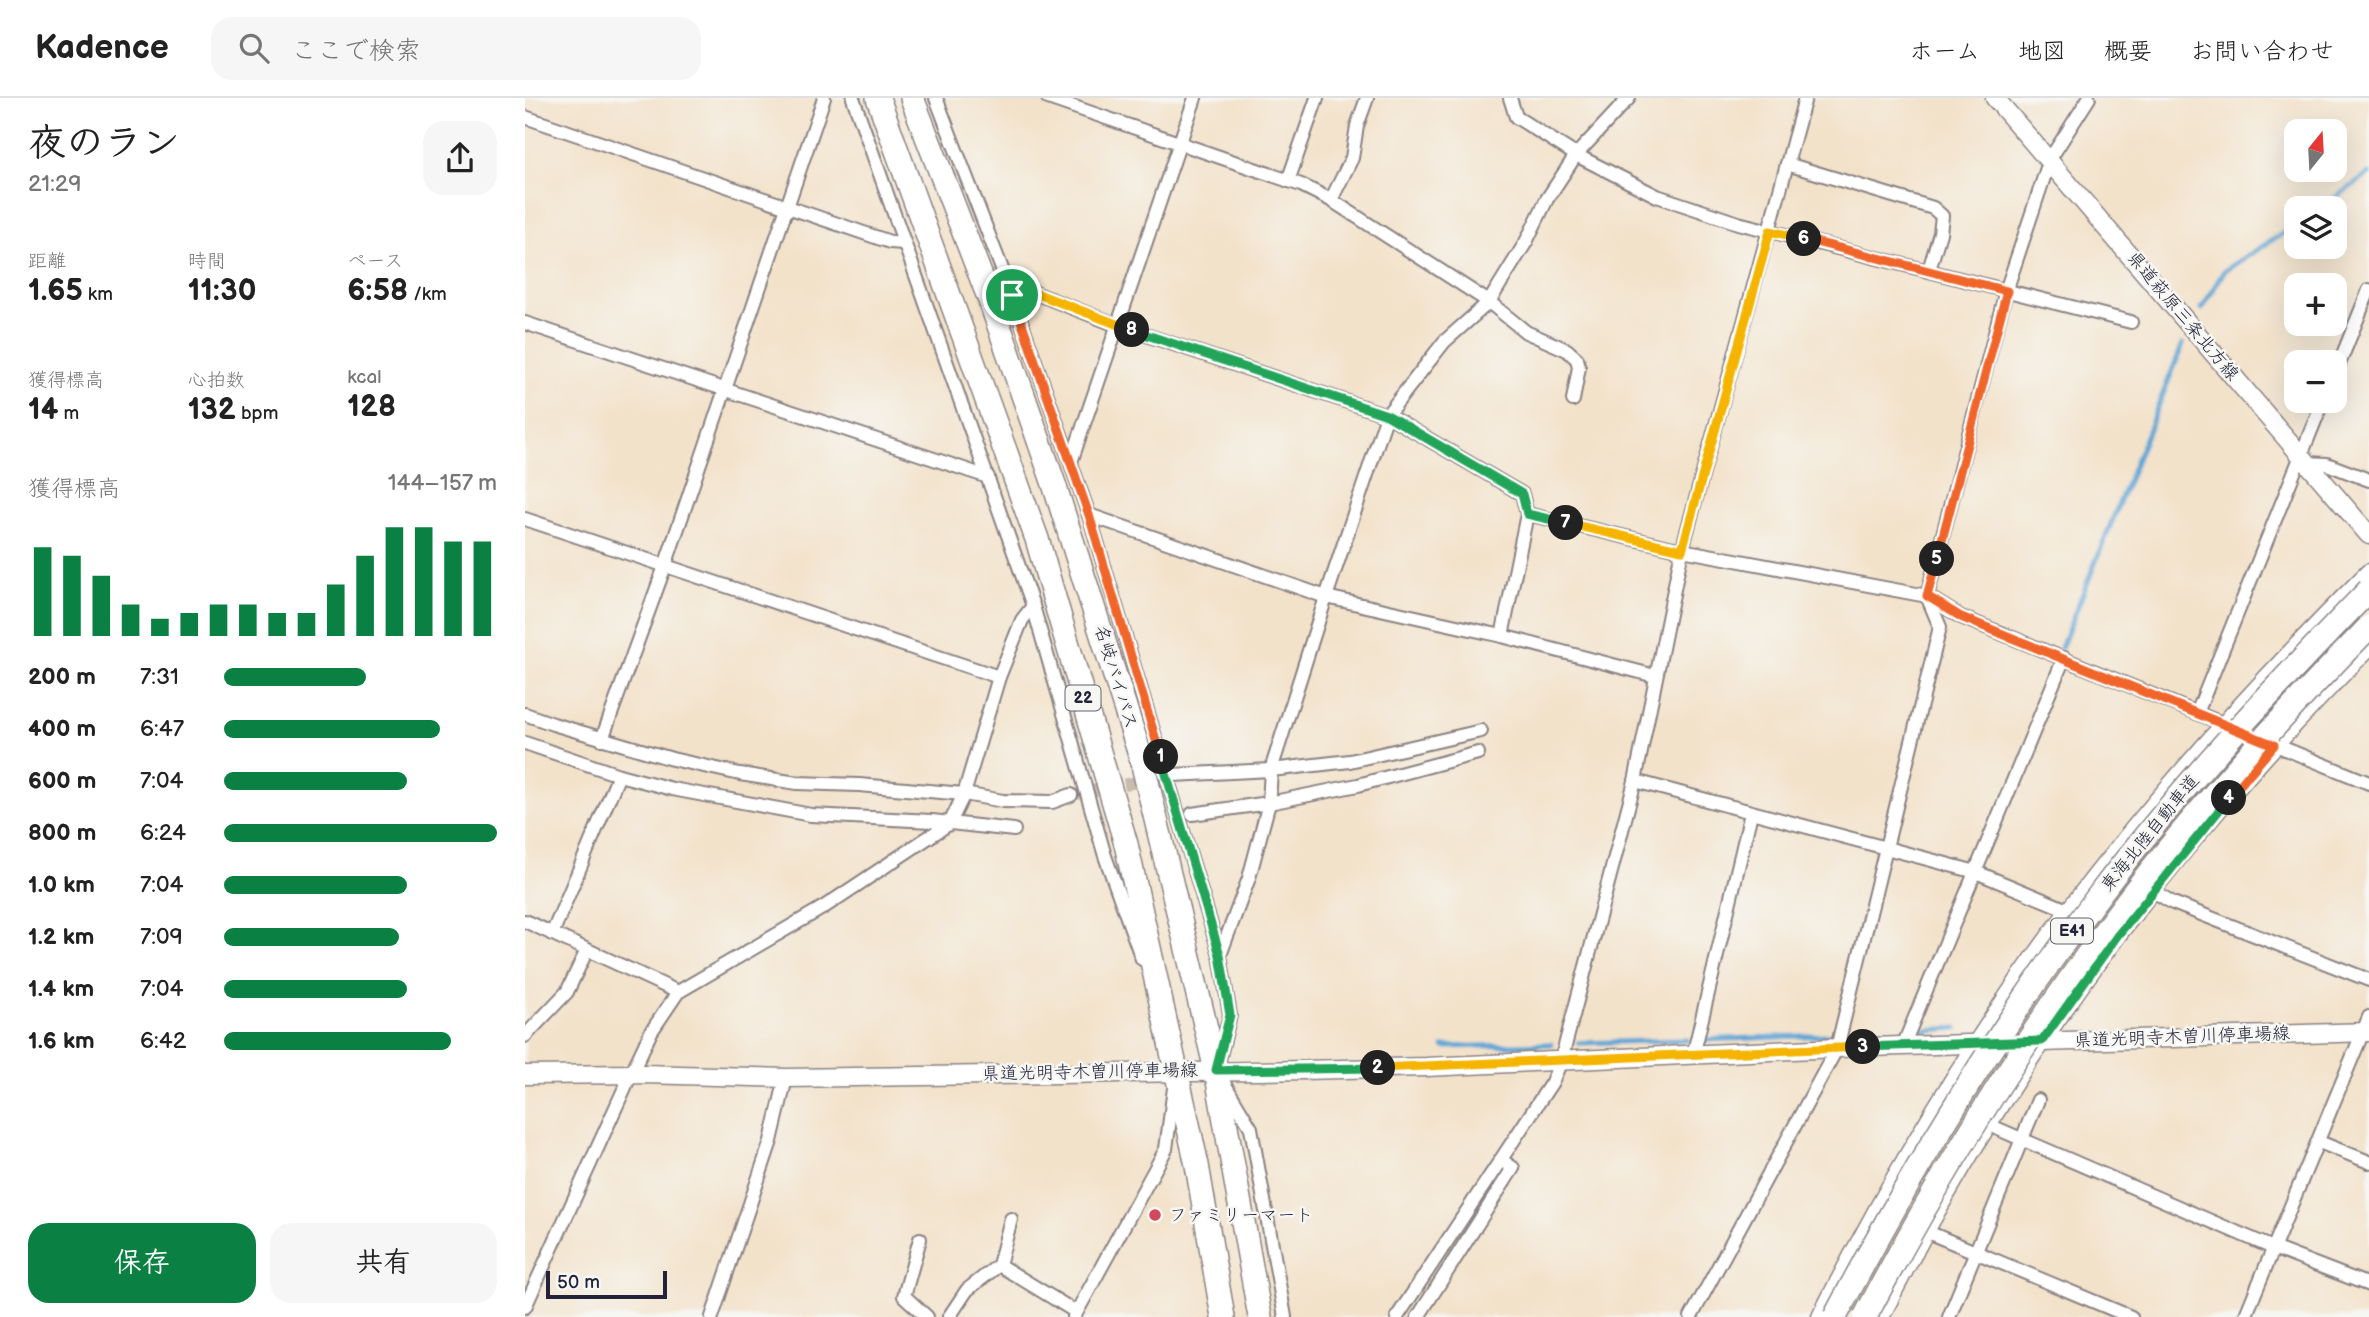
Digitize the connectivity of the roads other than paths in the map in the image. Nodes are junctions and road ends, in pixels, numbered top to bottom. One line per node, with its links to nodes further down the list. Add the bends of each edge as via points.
1 (824, 98): 22 (street)
2 (853, 98): 24 (street)
3 (878, 98): 89 (highway, 名岐バイパス / 22, via 1037,539 1126,844)
4 (912, 98): 98 (highway, 名岐バイパス / 22, via 990,300 1138,748)
5 (936, 98): 28 (street)
6 (1048, 98): 16 (street)
7 (1195, 98): 16 (street)
8 (1317, 98): 20 (street)
9 (1367, 98): 21 (street, via 1352,158)
10 (1510, 98): 17 (street, via 1516,117)
11 (1629, 98): 17 (street)
12 (1805, 98): 19 (street)
13 (1995, 98): 18 (main road, 県道萩原三条北方線)
14 (2089, 98): 18 (street)
15 (525, 117): 22 (street)
16 (1180, 142): 20 (street); 32 (street)
17 (1576, 155): 23 (street, via 1657,196); 29 (street)
18 (2050, 159): 27 (street); 38 (main road, 県道萩原三条北方線)
19 (1787, 163): 23 (street); 25 (street, via 1933,208 1942,216)
20 (1288, 181): 21 (street)
21 (1331, 200): 29 (street)
22 (787, 207): 24 (street); 34 (street)
23 (1770, 231): 25 (street); 46 (street)
24 (904, 243): 40 (street)
25 (1929, 270): 27 (street)
26 (2369, 290): 33 (street)
27 (2007, 291): 30 (street); 50 (street)
28 (1012, 295): 32 (street, via 1030,291); 39 (street)
29 (1489, 302): 35 (street, via 1526,332 1577,359 1580,367); 37 (street, via 1444,342)
30 (2131, 322)
31 (525, 323): 34 (street)
32 (1119, 326): 37 (street); 39 (street)
33 (2345, 350)
34 (725, 390): 40 (street); 47 (street)
35 (1573, 400)
36 (2319, 413): 38 (street)
37 (1387, 415): 42 (street, via 1522,494); 51 (street)
38 (2304, 459): 41 (street); 45 (main road, 県道萩原三条北方線); 59 (street)
39 (1071, 462): 43 (street)
40 (988, 477): 52 (street)
41 (2369, 480)
42 (1527, 514): 46 (street); 54 (street)
43 (1089, 515): 51 (street); 86 (street)
44 (525, 519): 47 (street)
45 (2369, 535)
46 (1682, 550): 50 (street); 57 (street)
47 (666, 566): 58 (street); 63 (street)
48 (2369, 573): 61 (main road)
49 (2369, 590): 128 (highway, 東海北陸自動車道 / E41, bridge, via 2212,758 2102,890 2023,999 1952,1109 1885,1220)
50 (1927, 596): 56 (street, via 1961,617); 79 (street, via 1940,627)
51 (1326, 597): 54 (street); 67 (street)
52 (1033, 606): 58 (street, via 1022,620); 89 (street, via 1105,856)
53 (2369, 627): 129 (highway, 東海北陸自動車道 / E41, bridge, via 2300,697 2125,903 1975,1122)
54 (1502, 636): 57 (street)
55 (2369, 646): 65 (main road)
56 (2064, 658): 59 (street); 80 (street)
57 (1655, 676): 70 (street)
58 (999, 677): 72 (street)
59 (2197, 713): 61 (street)
60 (525, 714): 63 (street)
61 (2224, 724): 65 (street); 82 (main road)
62 (1481, 731): 67 (street, via 1350,761)
63 (602, 739): 72 (street, via 672,759 797,783)
64 (525, 743): 68 (street)
65 (2274, 745): 71 (street); 81 (main road)
66 (1478, 753): 74 (street)
67 (1271, 770): 69 (street); 74 (street)
68 (619, 775): 77 (street, via 811,815); 84 (street)
69 (1173, 775)
70 (1635, 781): 75 (street); 97 (street)
71 (2369, 783)
72 (964, 794): 73 (street, via 1052,802); 77 (street)
73 (1071, 795)
74 (1269, 803): 76 (street); 86 (street, via 1249,877)
75 (1751, 813): 79 (street); 96 (street)
76 (1192, 814)
77 (950, 823): 78 (street); 88 (street, via 824,907)
78 (1014, 830)
79 (1887, 848): 80 (street); 95 (street)
80 (1976, 872): 82 (street); 94 (street)
81 (2153, 891): 87 (street); 92 (main road)
82 (2070, 911): 93 (main road)
83 (525, 921): 84 (street)
84 (552, 934): 85 (street)
85 (587, 950): 88 (street); 91 (street, via 567,992)
86 (1220, 955): 98 (street, via 1230,1015)
87 (2369, 980)
88 (678, 992): 100 (street)
89 (1166, 1026): 99 (highway, 名岐バイパス / 22)
90 (2367, 1027): 92 (main road, 県道光明寺木曽川停車場線); 106 (street)
91 (525, 1036)
92 (2042, 1041): 93 (main road, 県道光明寺木曽川停車場線); 104 (main road)
93 (1977, 1044): 94 (main road, 県道光明寺木曽川停車場線); 127 (main road, via 1878,1208)
94 (1903, 1046): 95 (main road, 県道光明寺木曽川停車場線)
95 (1837, 1048): 96 (main road, 県道光明寺木曽川停車場線); 118 (street)
96 (1693, 1056): 97 (main road, 県道光明寺木曽川停車場線)
97 (1561, 1061): 98 (main road, 県道光明寺木曽川停車場線); 107 (street)
98 (1216, 1070): 99 (main road, 県道光明寺木曽川停車場線); 123 (highway, 名岐バイパス / 22); 124 (street, via 1251,1128)
99 (1176, 1071): 102 (main road, 県道光明寺木曽川停車場線); 117 (street, via 1166,1149); 122 (highway, 名岐バイパス / 22)
100 (631, 1074): 101 (main road, 県道光明寺木曽川停車場線); 102 (main road, 県道光明寺木曽川停車場線); 116 (street)
101 (525, 1075)
102 (786, 1078): 119 (street, via 771,1142)
103 (2038, 1100): 105 (street)
104 (1989, 1125): 105 (street); 110 (main road)
105 (2022, 1140): 112 (street); 113 (street)
106 (2319, 1142): 108 (street); 112 (street)
107 (1501, 1160): 125 (street); 126 (street, via 1513,1168)
108 (2369, 1163)
109 (1011, 1219): 114 (street)
110 (1925, 1231): 113 (street); 130 (main road)
111 (920, 1239): 120 (street, via 904,1296)
112 (2273, 1248): 115 (street); 133 (street)
113 (1975, 1253): 131 (street); 132 (street)
114 (999, 1265): 117 (street); 121 (street, via 967,1290)
115 (2369, 1285)
116 (525, 1307)
117 (1075, 1315)
118 (1694, 1316)
119 (712, 1317)
120 (927, 1317)
121 (949, 1317)
122 (1223, 1317)
123 (1259, 1317)
124 (1285, 1317)
125 (1397, 1317)
126 (1417, 1317)
127 (1821, 1317)
128 (1835, 1317)
129 (1865, 1317)
130 (1880, 1317)
131 (1949, 1317)
132 (2131, 1317)
133 (2245, 1317)

